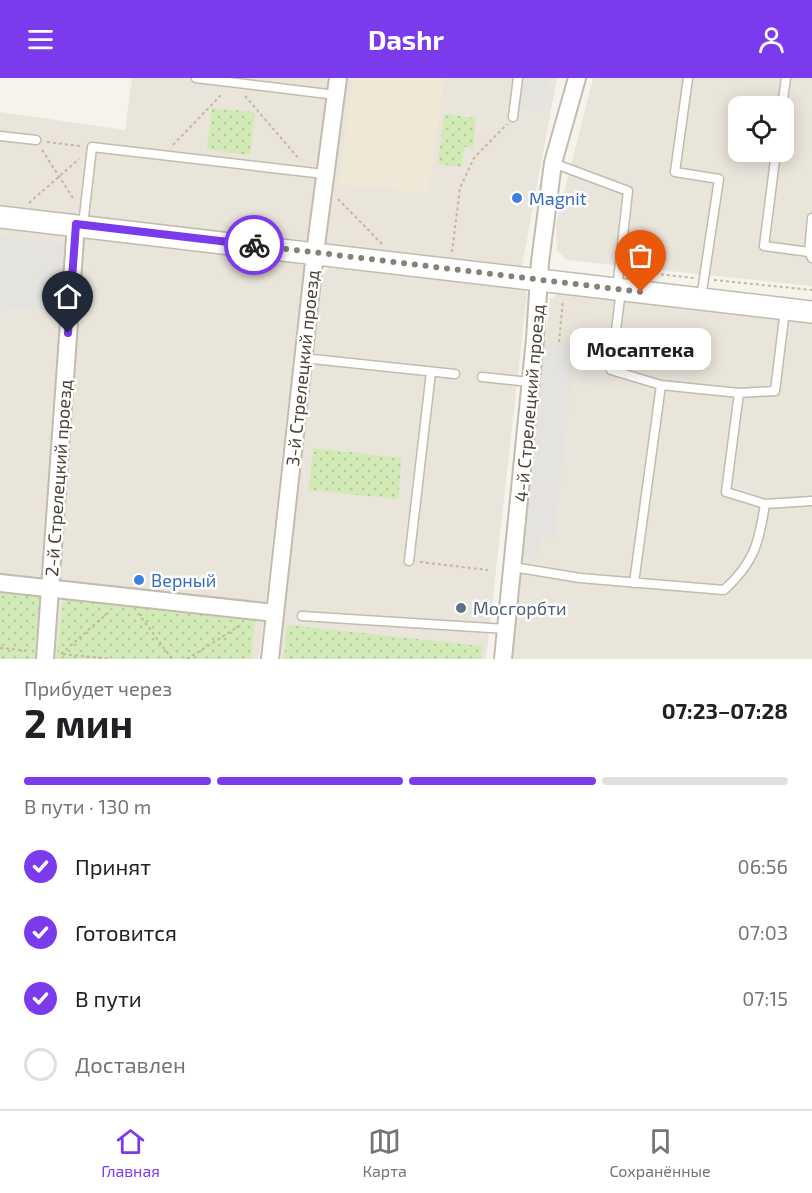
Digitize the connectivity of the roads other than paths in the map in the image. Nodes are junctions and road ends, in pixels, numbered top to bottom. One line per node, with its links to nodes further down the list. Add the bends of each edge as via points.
1 (196, 78): 6 (lane)
2 (518, 78): 9 (lane)
3 (688, 78): 22 (lane, via 675,172 719,179)
4 (786, 78): 8 (lane)
5 (574, 81): 13 (street, 4-й Стрелецкий проезд)
6 (261, 82): 7 (lane)
7 (337, 86): 14 (street, 3-й Стрелецкий проезд)
8 (783, 96)
9 (513, 117)
10 (0, 136): 11 (lane)
11 (36, 140)
12 (775, 162): 19 (lane, via 764,246)
13 (553, 163): 20 (street, 4-й Стрелецкий проезд); 21 (lane, via 628,191)
14 (324, 174): 17 (lane, via 92,147); 18 (street, 3-й Стрелецкий проезд)
15 (0, 218): 17 (street)
16 (812, 218): 19 (lane)
17 (81, 222): 18 (street); 38 (street, 2-й Стрелецкий проезд)
18 (315, 253): 20 (street); 25 (street, 3-й Стрелецкий проезд)
19 (810, 255)
20 (539, 281): 21 (street); 29 (street, 4-й Стрелецкий проезд)
21 (619, 283): 22 (street); 30 (lane, via 611,370)
22 (703, 289): 23 (street)
23 (785, 309): 24 (street); 31 (lane, via 775,391)
24 (812, 312)
25 (303, 358): 26 (lane); 39 (street, 3-й Стрелецкий проезд)
26 (431, 372): 27 (lane); 34 (lane)
27 (455, 374)
28 (482, 377): 29 (lane)
29 (530, 382): 35 (street, 4-й Стрелецкий проезд)
30 (661, 385): 31 (lane); 36 (lane)
31 (739, 393): 33 (lane, via 726,492)
32 (812, 501): 33 (lane)
33 (765, 504): 36 (lane, via 756,552 742,574 724,590)
34 (409, 561)
35 (513, 567): 36 (lane, via 535,573); 41 (street, 4-й Стрелецкий проезд)
36 (634, 582)
37 (0, 583): 38 (street)
38 (50, 589): 39 (street); 42 (street, 2-й Стрелецкий проезд)
39 (268, 612): 43 (street, 3-й Стрелецкий проезд)
40 (302, 616): 41 (lane)
41 (506, 629): 44 (street, 4-й Стрелецкий проезд)
42 (45, 659)
43 (270, 659)
44 (503, 659)

